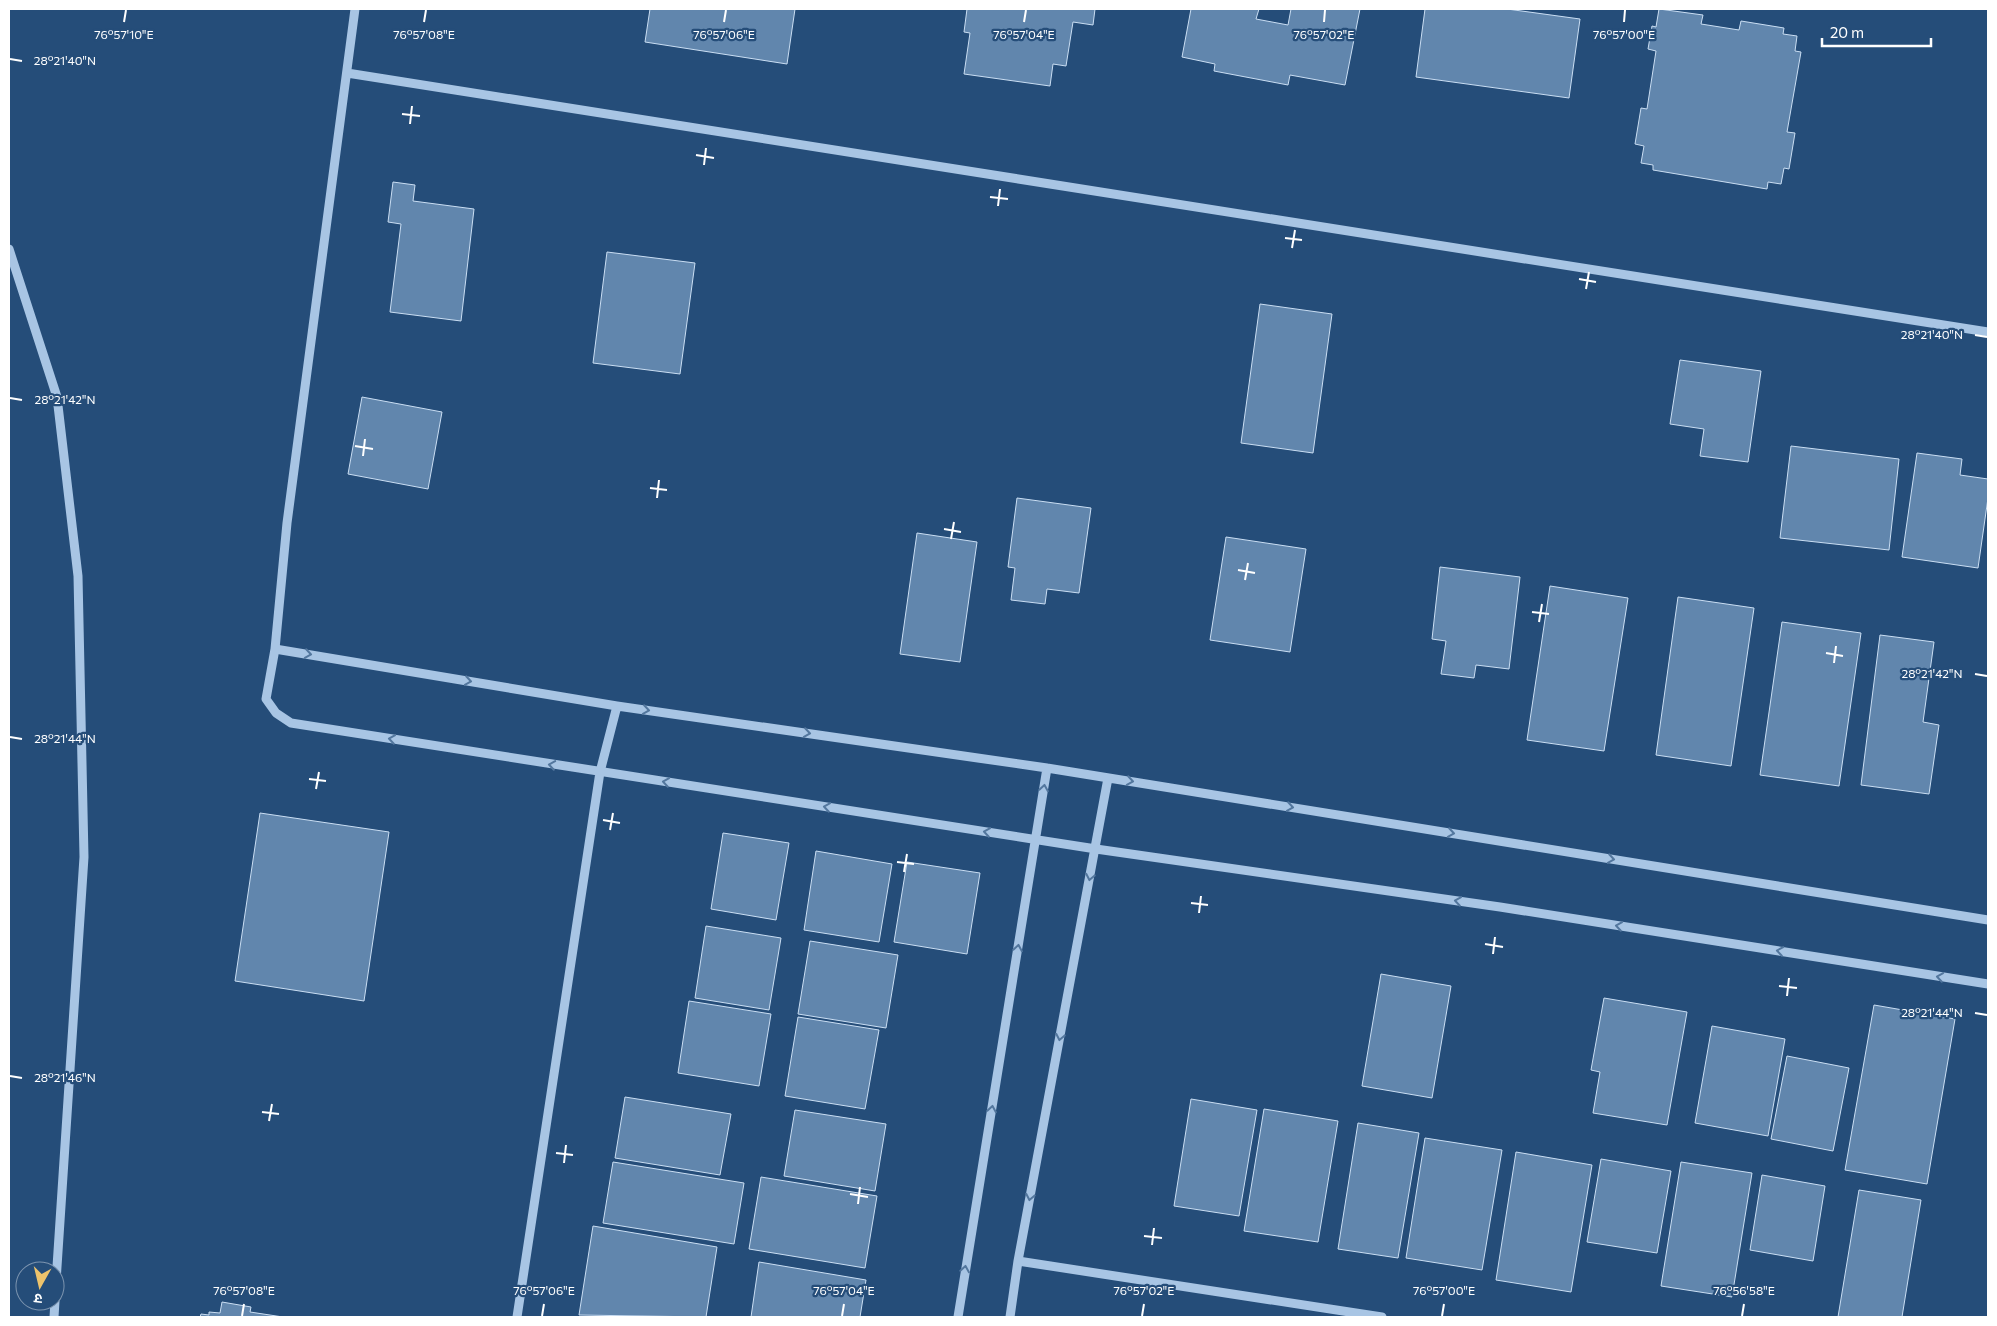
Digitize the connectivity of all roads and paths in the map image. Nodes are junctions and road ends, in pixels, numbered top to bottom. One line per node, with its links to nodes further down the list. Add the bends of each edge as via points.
1 (355, 9): 2 (street)
2 (347, 73): 4 (street); 5 (street, via 287,522)
3 (9, 249): 14 (street, via 57,397 78,576 84,857)
4 (1988, 332)
5 (276, 649): 6 (street, one-way to 6); 8 (street, one-way to 5, via 291,723 276,713 266,699)
6 (617, 706): 7 (street, one-way to 7); 8 (street)
7 (1047, 768): 9 (street); 10 (street, one-way to 7)
8 (600, 772): 10 (street, one-way to 8); 16 (street)
9 (1108, 778): 11 (street); 12 (street, one-way to 12)
10 (1035, 840): 11 (street); 17 (street, one-way to 10)
11 (1096, 849): 13 (street, one-way to 11, via 1500,907); 15 (street, one-way to 15)
12 (1988, 920)
13 (1988, 984)
14 (57, 1261)
15 (1018, 1261): 18 (street); 19 (street)
16 (517, 1317)
17 (958, 1317)
18 (1010, 1317)
19 (1382, 1317)

